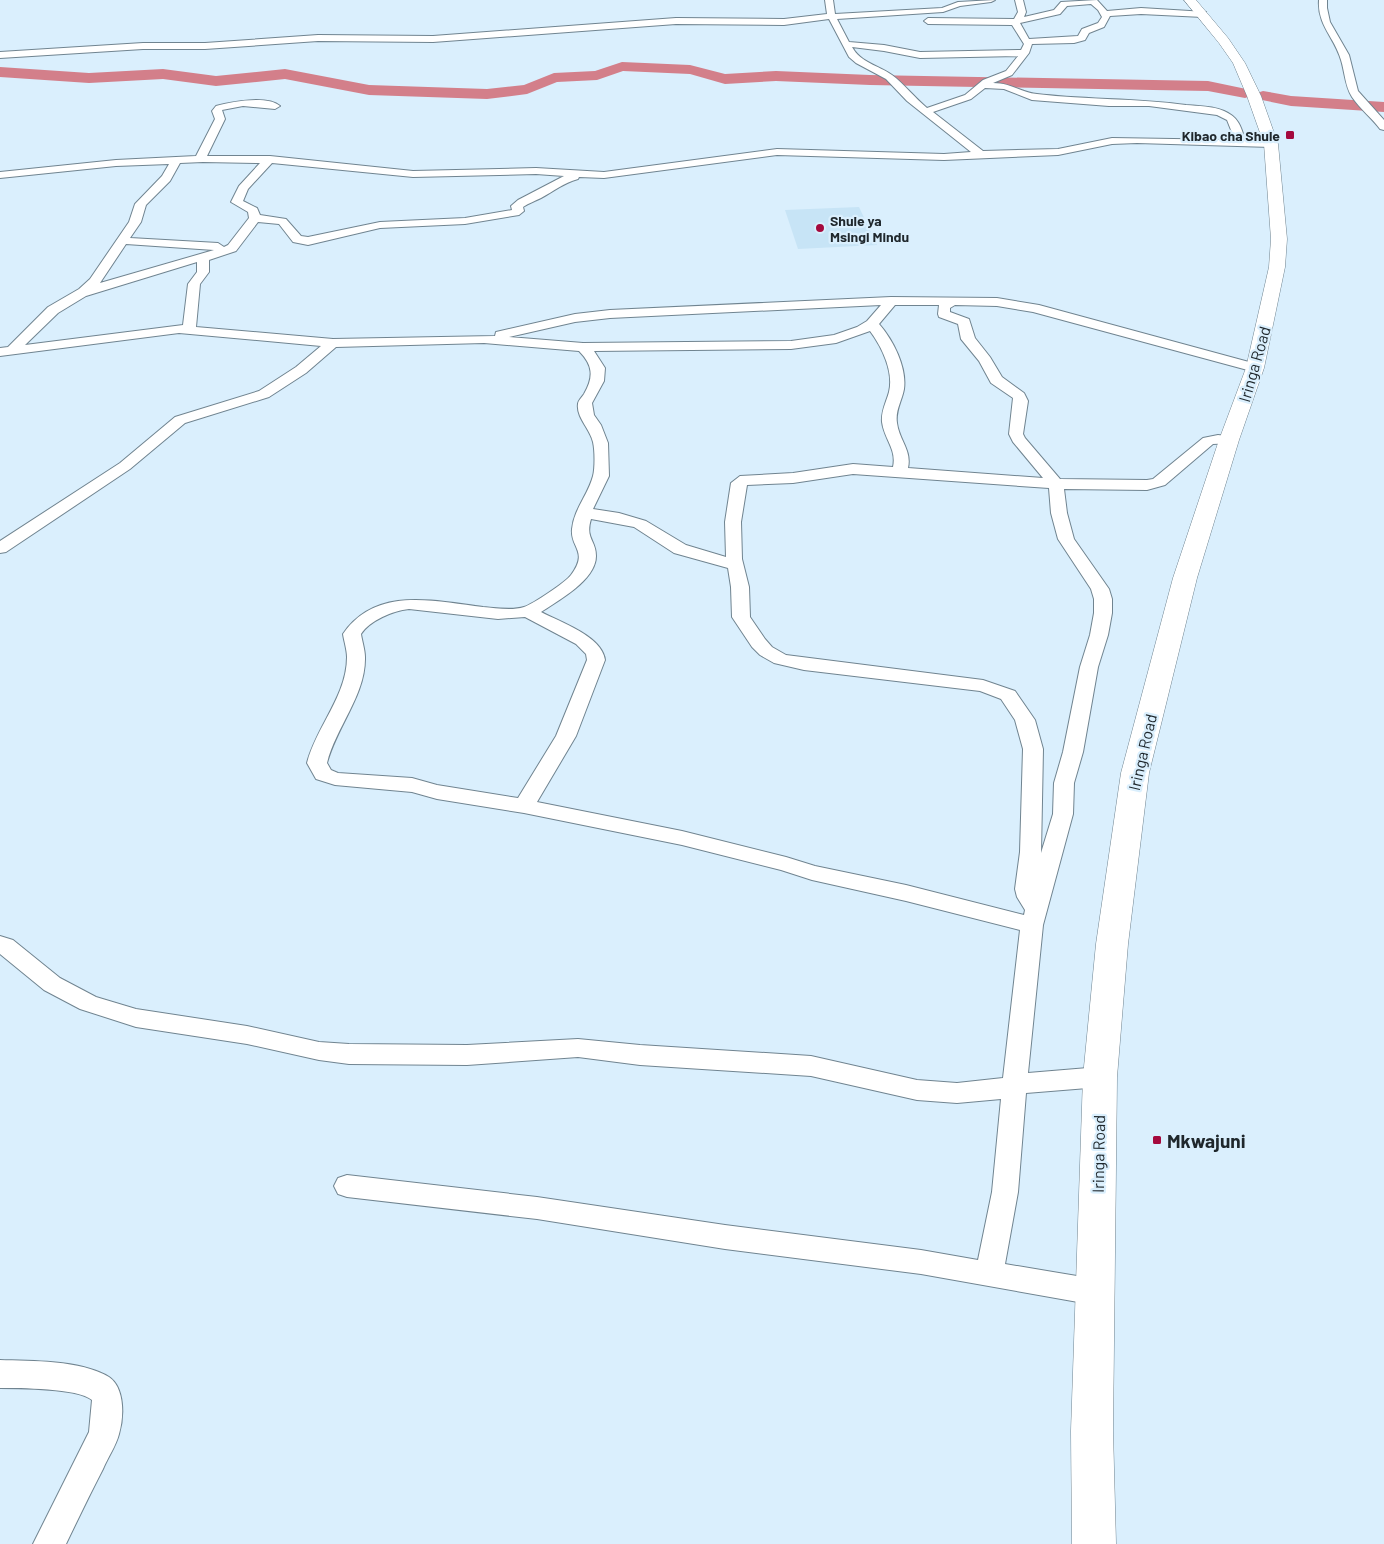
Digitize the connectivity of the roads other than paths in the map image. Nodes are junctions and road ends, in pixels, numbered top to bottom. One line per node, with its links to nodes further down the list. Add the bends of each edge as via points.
1 (829, 0): 8 (street)
2 (991, 0): 8 (street, via 958,4 943,10)
3 (1019, 0): 11 (street, via 1022,12)
4 (1092, 0): 7 (street); 11 (street, via 1068,2 1057,12)
5 (1322, 0): 22 (street, via 1320,10 1344,55 1350,85)
6 (1197, 7): 7 (street); 24 (highway, Iringa Road, via 1224,41 1250,84)
7 (1105, 14): 15 (street, via 1104,22 1085,31 1079,39)
8 (831, 16): 13 (street); 18 (street, via 775,22 676,21 433,39 318,38)
9 (906, 21): 12 (street, via 882,20)
10 (921, 21): 11 (street)
11 (1016, 23): 15 (street)
12 (860, 24)
13 (836, 26): 14 (street); 16 (street)
14 (847, 26)
15 (1027, 42): 17 (street)
16 (845, 44): 17 (street, via 930,56); 21 (street, via 856,58 889,77)
17 (1025, 52): 19 (street, via 1010,72)
18 (0, 55)
19 (982, 85): 21 (street, via 968,97); 23 (street, via 1005,86 1032,97 1149,103 1219,112 1231,118)
20 (275, 106): 26 (street, via 243,103 219,108 220,119 203,152)
21 (927, 111): 25 (street)
22 (1384, 127)
23 (1241, 143): 24 (street); 25 (street, via 1129,140 1058,152)
24 (1271, 144): 44 (highway, Iringa Road, via 1276,193 1277,266)
25 (981, 156): 29 (street, via 778,152 679,166)
26 (203, 159): 27 (street); 28 (street)
27 (175, 160): 30 (street); 32 (street, via 170,174 143,201)
28 (270, 160): 29 (street, via 404,174 536,171); 31 (street, via 243,188 237,202 253,210)
29 (586, 174): 31 (street, via 550,185 518,205 516,213 483,219 382,225 308,241 297,239 280,220)
30 (0, 175)
31 (255, 218): 33 (street)
32 (123, 240): 33 (street); 35 (street, via 101,276)
33 (232, 248): 34 (street)
34 (205, 256): 35 (street); 39 (street, via 202,273 194,284)
35 (83, 292): 43 (street, via 53,310)
36 (891, 301): 37 (street); 38 (street); 40 (street, via 592,315)
37 (951, 302): 44 (street, via 997,302 1034,308); 47 (street, via 944,307 944,314 964,322 968,339 996,380 1019,396 1018,439)
38 (872, 324): 42 (street, via 836,339 791,345); 46 (street, via 879,331 897,372 898,384 889,410 889,423 904,460)
39 (188, 329): 41 (street); 43 (street)
40 (484, 338): 41 (street); 42 (street)
41 (333, 343): 49 (street, via 301,370 264,394 180,420 131,461)
42 (583, 347): 48 (street, via 600,372 585,403 587,415 598,435 601,458 601,476)
43 (6, 351)
44 (1256, 368): 45 (highway, Iringa Road)
45 (1229, 440): 47 (street, via 1208,441 1154,484); 55 (highway, Iringa Road, via 1185,578 1135,773 1112,944)
46 (900, 472): 47 (street); 50 (street, via 853,469 793,478 741,481 733,522)
47 (1056, 484): 53 (street, via 1066,539 1100,589 1103,613 1064,783 1063,814)
48 (584, 513): 50 (street, via 640,524 680,550); 51 (street, via 580,535 587,550 585,567 578,578 563,590)
49 (0, 548)
50 (735, 565): 53 (street, via 741,617 758,643 780,659 983,686 1008,695 1024,720 1034,749 1026,889)
51 (528, 612): 52 (street, via 582,640 595,653 596,660 566,736); 52 (street, via 498,614 409,604 386,609 364,619 352,634 356,658 351,684 317,763 322,774 335,779 412,785)
52 (524, 806): 53 (street, via 682,838 906,893)
53 (1034, 917): 56 (street)
54 (0, 944): 56 (street, via 52,984 88,1002 136,1018 247,1034 319,1051 467,1055 578,1048 811,1066 917,1090 998,1090)
55 (1100, 1077): 56 (street); 59 (highway, Iringa Road)
56 (1015, 1084): 58 (street, via 1005,1192)
57 (347, 1186): 58 (street, via 537,1208 725,1237 921,1262)
58 (989, 1275): 59 (street)
59 (1095, 1292): 62 (highway, Iringa Road)
60 (0, 1374): 61 (street, via 75,1380 96,1385 105,1393 107,1414 104,1434)
61 (49, 1544)
62 (1094, 1544)

